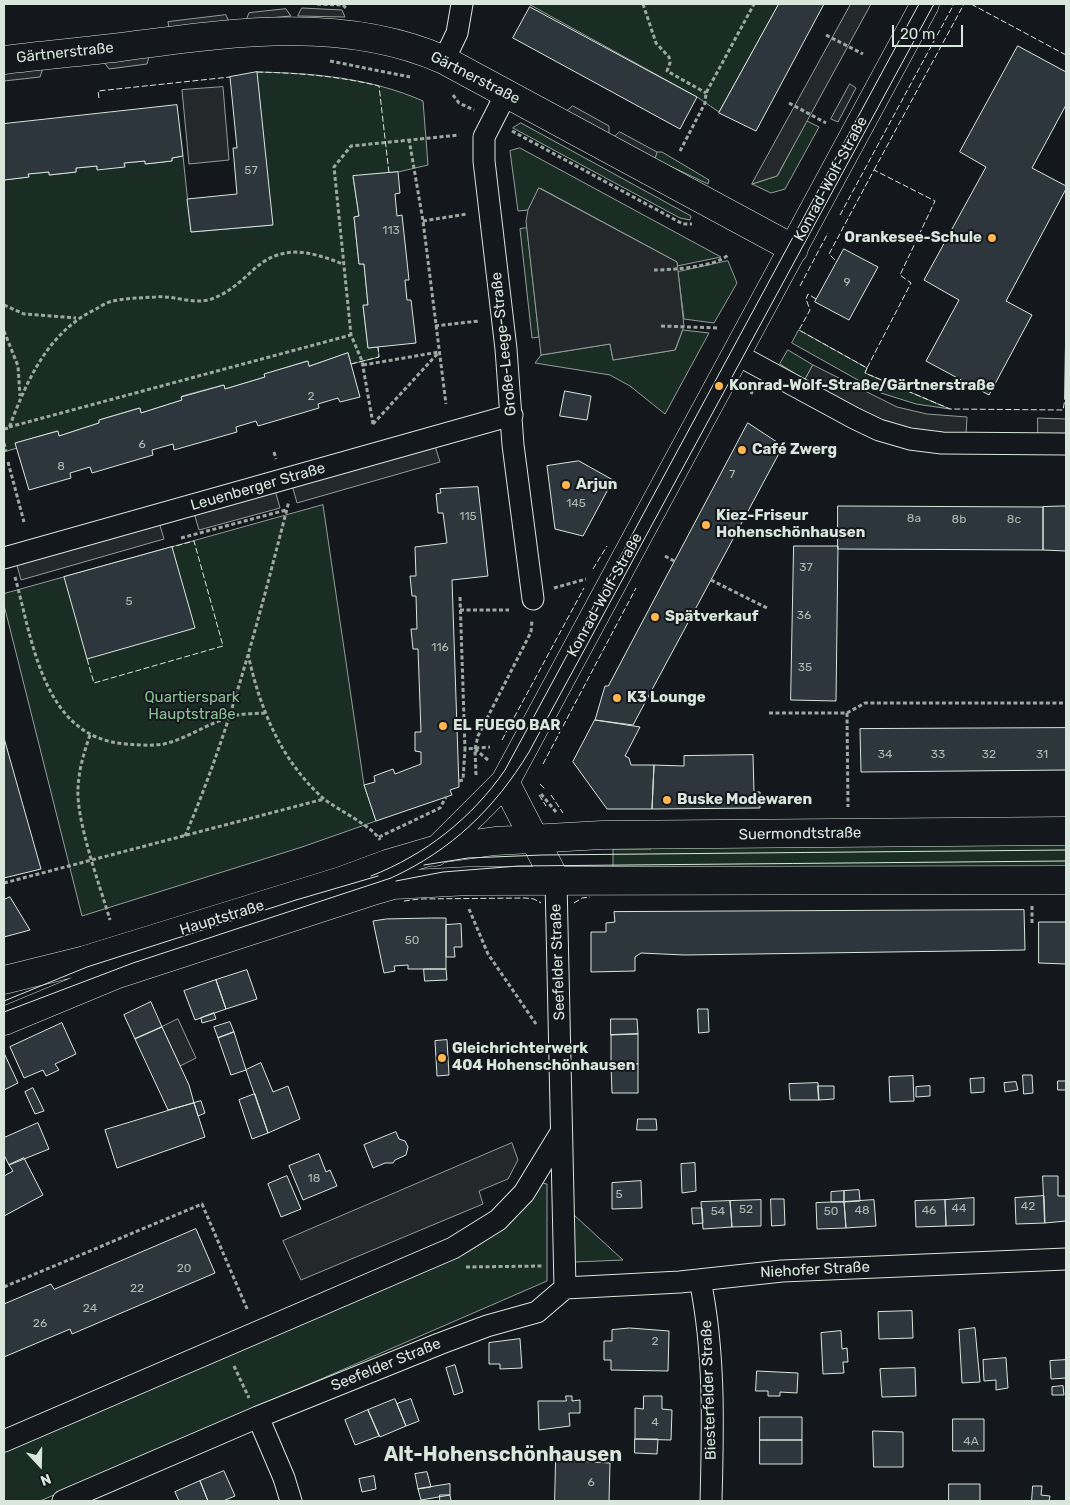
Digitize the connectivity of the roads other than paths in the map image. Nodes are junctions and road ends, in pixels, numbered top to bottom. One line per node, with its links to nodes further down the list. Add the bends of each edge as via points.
1 (462, 4): 4 (street, via 457,33)
2 (925, 4): 6 (main road, Konrad-Wolf-Straße)
3 (4, 60): 4 (main road, Gärtnerstraße, via 212,35 287,31 351,35 396,44)
4 (444, 60): 5 (main road, Gärtnerstraße)
5 (506, 94): 6 (main road, Gärtnerstraße); 8 (street, Große-Leege-Straße, via 484,137 484,161)
6 (794, 249): 7 (main road, Konrad-Wolf-Straße)
7 (736, 354): 9 (street, via 854,418 910,439 942,443); 12 (main road, Konrad-Wolf-Straße, via 614,578)
8 (512, 415): 10 (street, Leuenberger Straße, via 282,480); 11 (street, Große-Leege-Straße)
9 (1066, 444)
10 (9, 566)
11 (533, 600)
12 (498, 771): 14 (main road); 15 (main road, Hauptstraße)
13 (1066, 831): 14 (main road, Suermondtstraße)
14 (533, 838): 15 (main road, Hauptstraße); 17 (main road)
15 (438, 849): 18 (main road, Hauptstraße); 19 (main road, Hauptstraße, via 387,864)
16 (1066, 880): 17 (main road)
17 (556, 881): 18 (main road, Hauptstraße); 22 (street, Seefelder Straße)
18 (402, 885): 19 (main road, Hauptstraße)
19 (89, 972): 20 (main road, Hauptstraße); 21 (main road, Hauptstraße)
20 (4, 980)
21 (4, 1020)
22 (560, 1134): 25 (street, Seefelder Straße); 27 (street, via 524,1193 498,1220 453,1248)
23 (1066, 1259): 24 (street, Niehofer Straße, via 782,1271)
24 (700, 1280): 25 (street, Niehofer Straße); 30 (street, Biesterfelder Straße, via 708,1322 713,1432)
25 (564, 1288): 26 (street, Seefelder Straße, via 537,1312 439,1344)
26 (258, 1417): 28 (street, Seefelder Straße); 29 (street)
27 (4, 1441)
28 (63, 1501)
29 (291, 1501)
30 (711, 1501)

